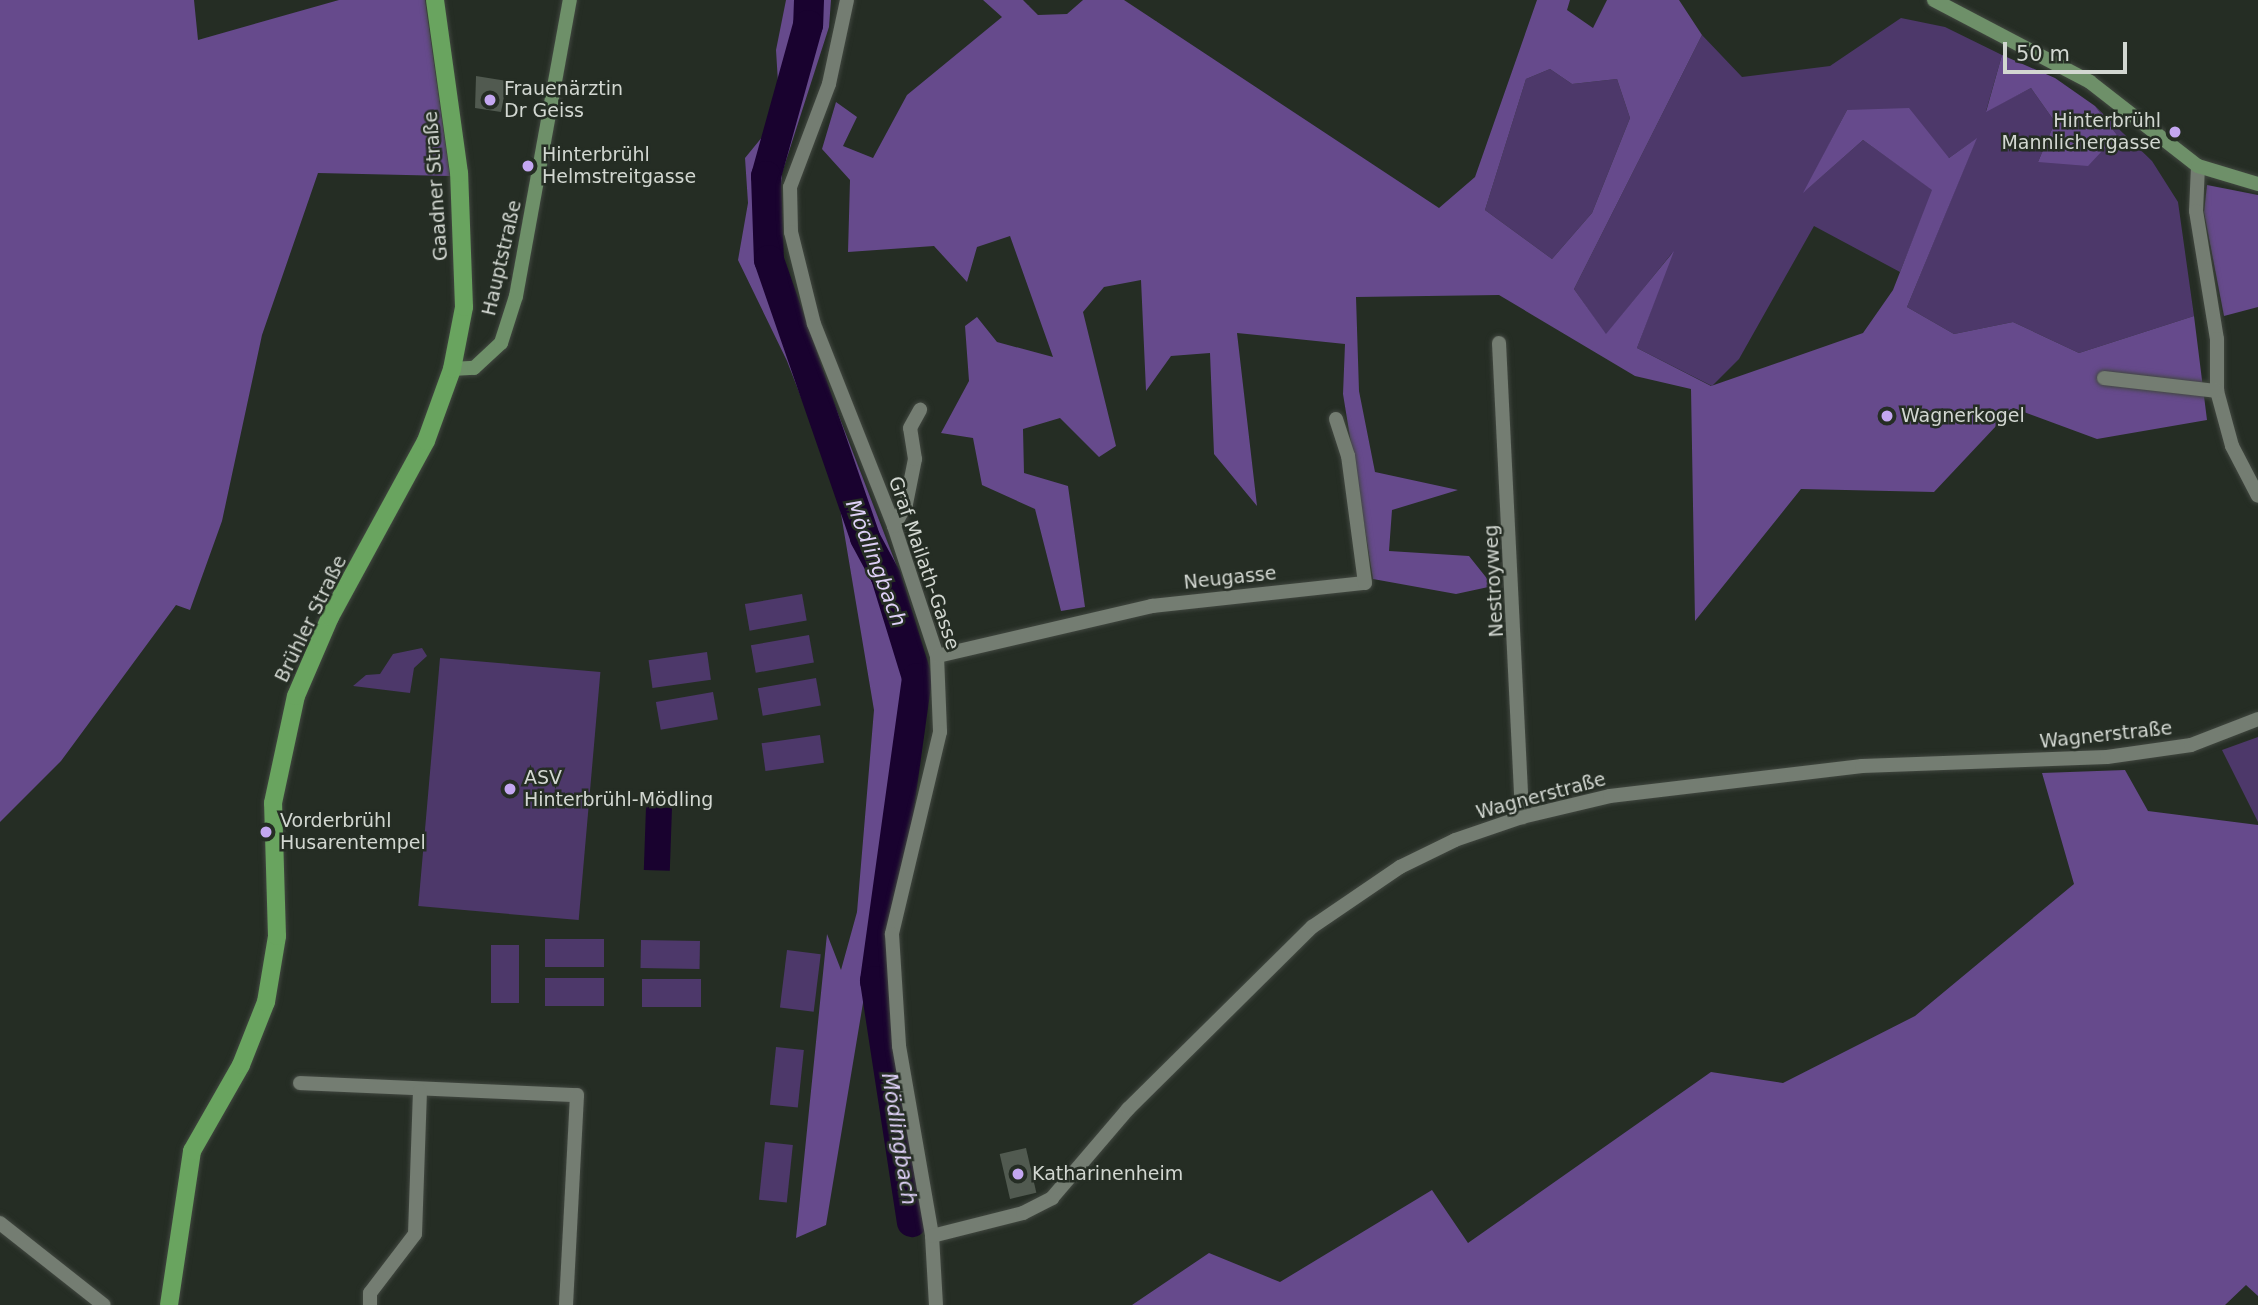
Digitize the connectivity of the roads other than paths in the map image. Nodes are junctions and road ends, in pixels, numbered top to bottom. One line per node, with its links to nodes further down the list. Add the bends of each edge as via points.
1 (435, 0): 8 (main road, Gaadner Straße, via 459,173 464,307)
2 (570, 0): 8 (street, Hauptstraße, via 516,296 501,343 474,368)
3 (847, 0): 14 (street, Graf Mailath-Gasse, via 829,84 790,187 792,232 814,324)
4 (1934, 0): 5 (street, via 2090,82)
5 (2199, 166): 6 (street); 10 (street, via 2196,211 2217,339)
6 (2258, 184)
7 (1499, 343): 17 (street, Nestroyweg)
8 (452, 369): 23 (main road, Brühler Straße, via 426,441 330,617 296,696 273,803 276,936 266,1002 241,1065 192,1151)
9 (2104, 378): 10 (street)
10 (2217, 391): 13 (street, via 2232,446)
11 (920, 410): 14 (street, via 910,428 915,459 906,503)
12 (1336, 419): 15 (street, Neugasse, via 1348,456 1365,583 1152,606)
13 (2258, 496)
14 (894, 526): 15 (street, Graf Mailath-Gasse)
15 (937, 656): 21 (street, Graf Mailath-Gasse, via 940,732 892,933 899,1046)
16 (2258, 719): 17 (street, Wagnerstraße, via 2191,745 2107,757 2008,765 1862,766 1610,796)
17 (1522, 817): 21 (street, Wagnerstraße, via 1400,867 1312,927 1135,1101 1052,1198 1023,1213)
18 (300, 1083): 19 (street)
19 (420, 1091): 24 (street, via 415,1234 370,1293); 25 (street, via 577,1095)
20 (0, 1223): 22 (street)
21 (932, 1236): 26 (street, Graf Mailath-Gasse)
22 (104, 1305)
23 (169, 1305)
24 (370, 1305)
25 (566, 1305)
26 (936, 1305)

